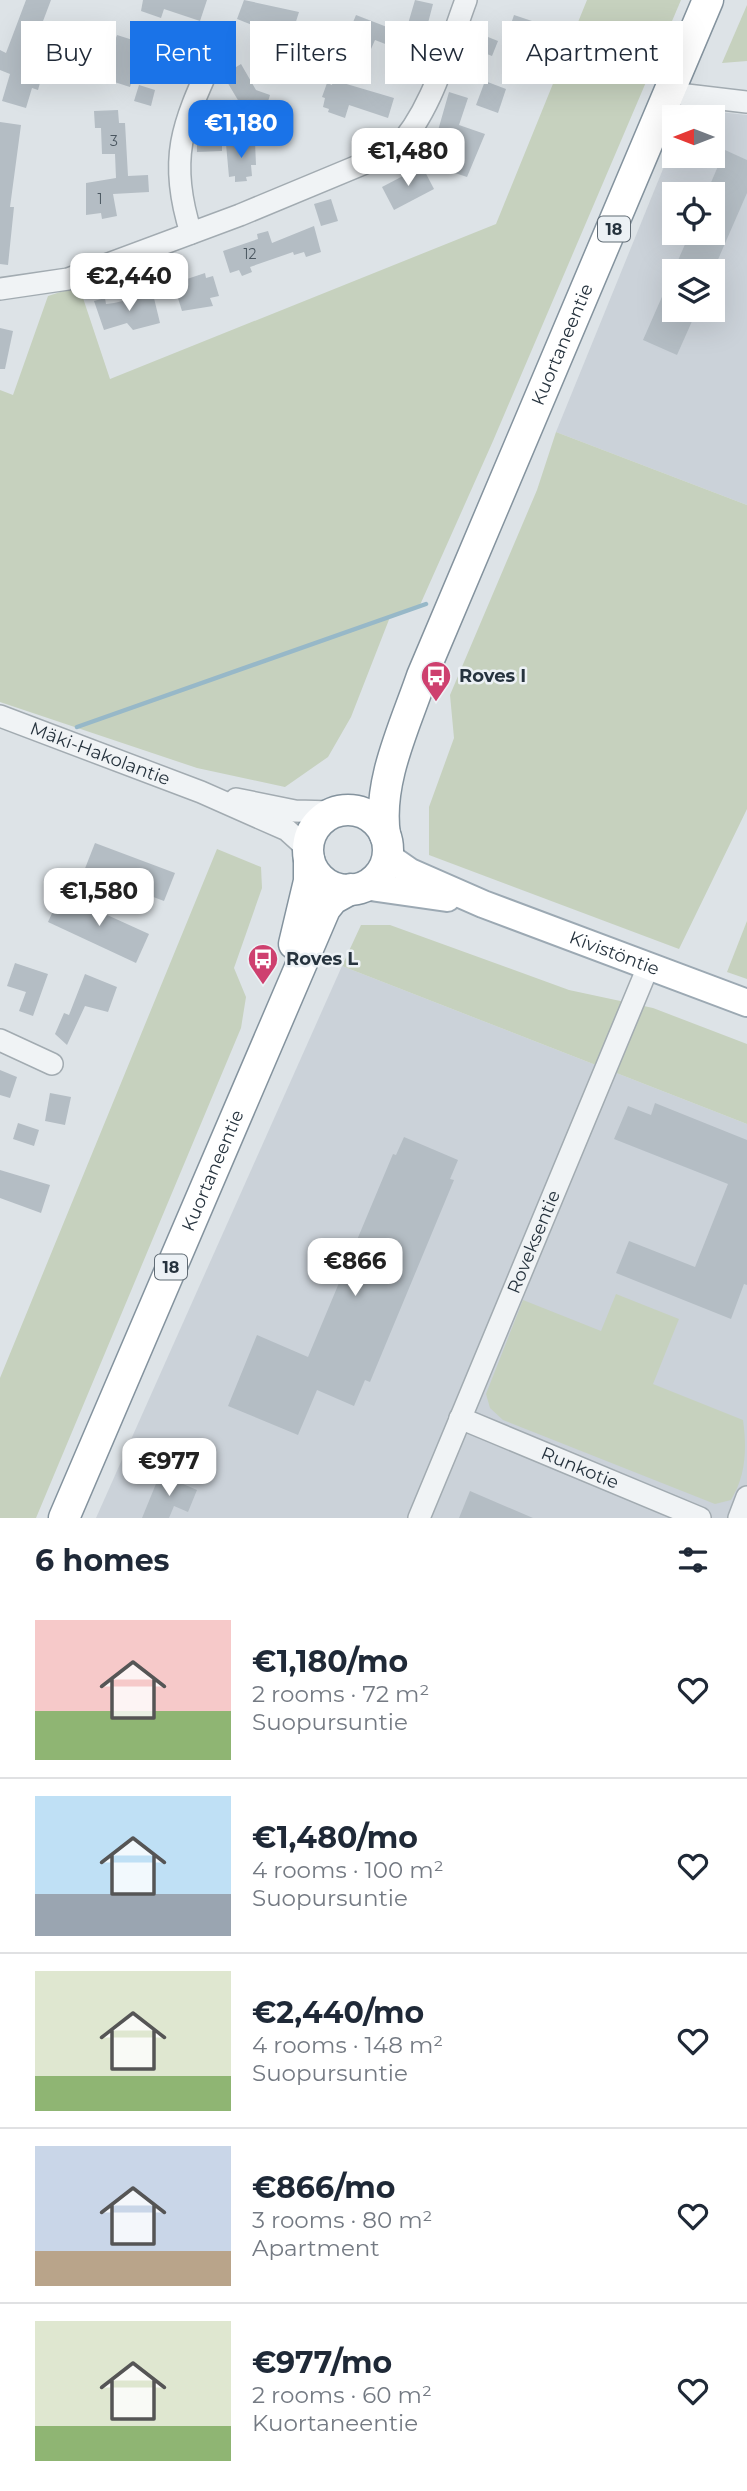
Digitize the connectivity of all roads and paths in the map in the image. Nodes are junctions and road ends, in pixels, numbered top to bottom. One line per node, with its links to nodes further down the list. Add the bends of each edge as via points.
1 (466, 0): 6 (street, via 412,134 394,152)
2 (708, 0): 4 (highway, Kuortaneentie / 18)
3 (201, 84): 6 (street, via 179,146 183,208)
4 (670, 93): 5 (street); 8 (highway, Kuortaneentie / 18)
5 (747, 102)
6 (191, 233): 7 (street, via 68,279)
7 (0, 289)
8 (417, 691): 11 (highway, Kuortaneentie / 18, via 365,792); 12 (highway, Kuortaneentie / 18, via 385,794)
9 (2, 723): 10 (street, Mäki-Hakolantie)
10 (201, 792): 11 (street, Mäki-Hakolantie, via 295,811); 13 (street, Mäki-Hakolantie, via 294,833)
11 (342, 811): 12 (highway, via 371,817); 13 (highway, 18, via 318,823 309,840)
12 (386, 845): 14 (highway, 18, via 379,874); 15 (main road, Kivistöntie, via 410,872)
13 (309, 854): 14 (highway, via 320,878 329,885); 18 (highway, Kuortaneentie / 18, via 306,900)
14 (357, 888): 15 (main road, Kivistöntie); 18 (highway, Kuortaneentie / 18, via 332,899)
15 (483, 904): 16 (main road, Kivistöntie)
16 (648, 967): 17 (main road, Kivistöntie); 21 (street, Roveksentie)
17 (747, 1003)
18 (278, 1015): 23 (highway, Kuortaneentie / 18)
19 (0, 1040): 20 (street)
20 (52, 1064)
21 (460, 1418): 24 (street, Roveksentie); 25 (street, Runkotie)
22 (747, 1497): 26 (street)
23 (64, 1518)
24 (419, 1518)
25 (700, 1518)
26 (739, 1518)

